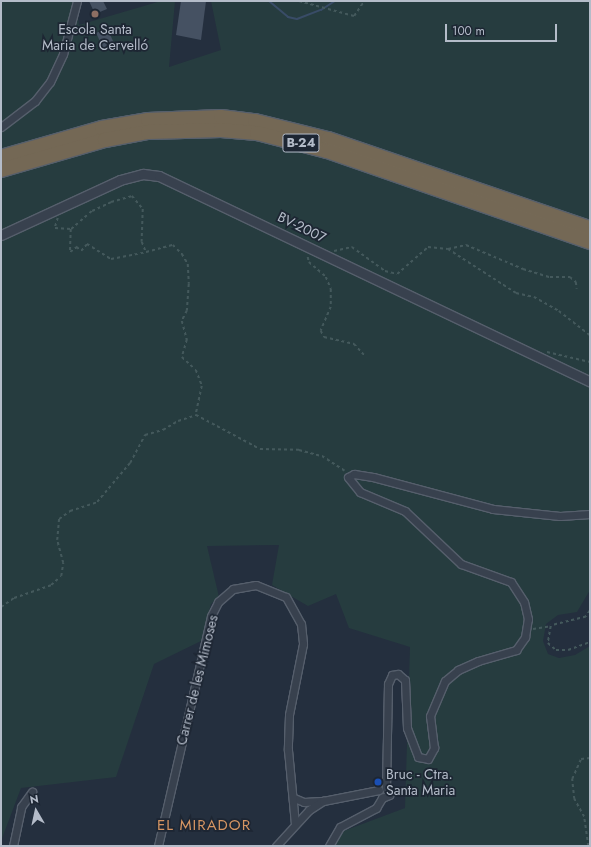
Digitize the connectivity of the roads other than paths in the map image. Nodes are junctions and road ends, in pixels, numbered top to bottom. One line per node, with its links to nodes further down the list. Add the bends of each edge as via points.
1 (77, 1): 2 (street, via 63,54 50,82 35,101)
2 (1, 127)
3 (1, 157): 5 (highway, B-24, via 102,128 148,120 221,117 255,121 328,139)
4 (1, 170): 7 (highway, B-24, via 105,140 148,132 221,130 257,134 327,151)
5 (590, 228)
6 (1, 235): 8 (street, BV-2007, via 120,180 150,174 176,182)
7 (590, 242)
8 (590, 382)
9 (590, 514): 10 (street, via 560,516 493,509 373,477 348,477 360,492 405,511 461,564 511,582 524,602 528,630 516,650 478,661 458,670 445,681 430,716 434,748 428,759 418,757 407,728 405,680 398,674 392,675 388,684)
10 (382, 789): 13 (street); 18 (street, via 382,798 376,808 340,827)
11 (32, 792): 15 (street, via 21,807)
12 (294, 798): 13 (street, via 304,802); 14 (street, Carrer de les Mimoses); 16 (street, Carrer de les Mimoses, via 288,750 289,715 303,644 301,624 286,597 256,585 233,589 218,602 211,616)
13 (323, 801): 14 (street)
14 (295, 824): 17 (street)
15 (13, 846)
16 (158, 846)
17 (276, 846)
18 (329, 846)

